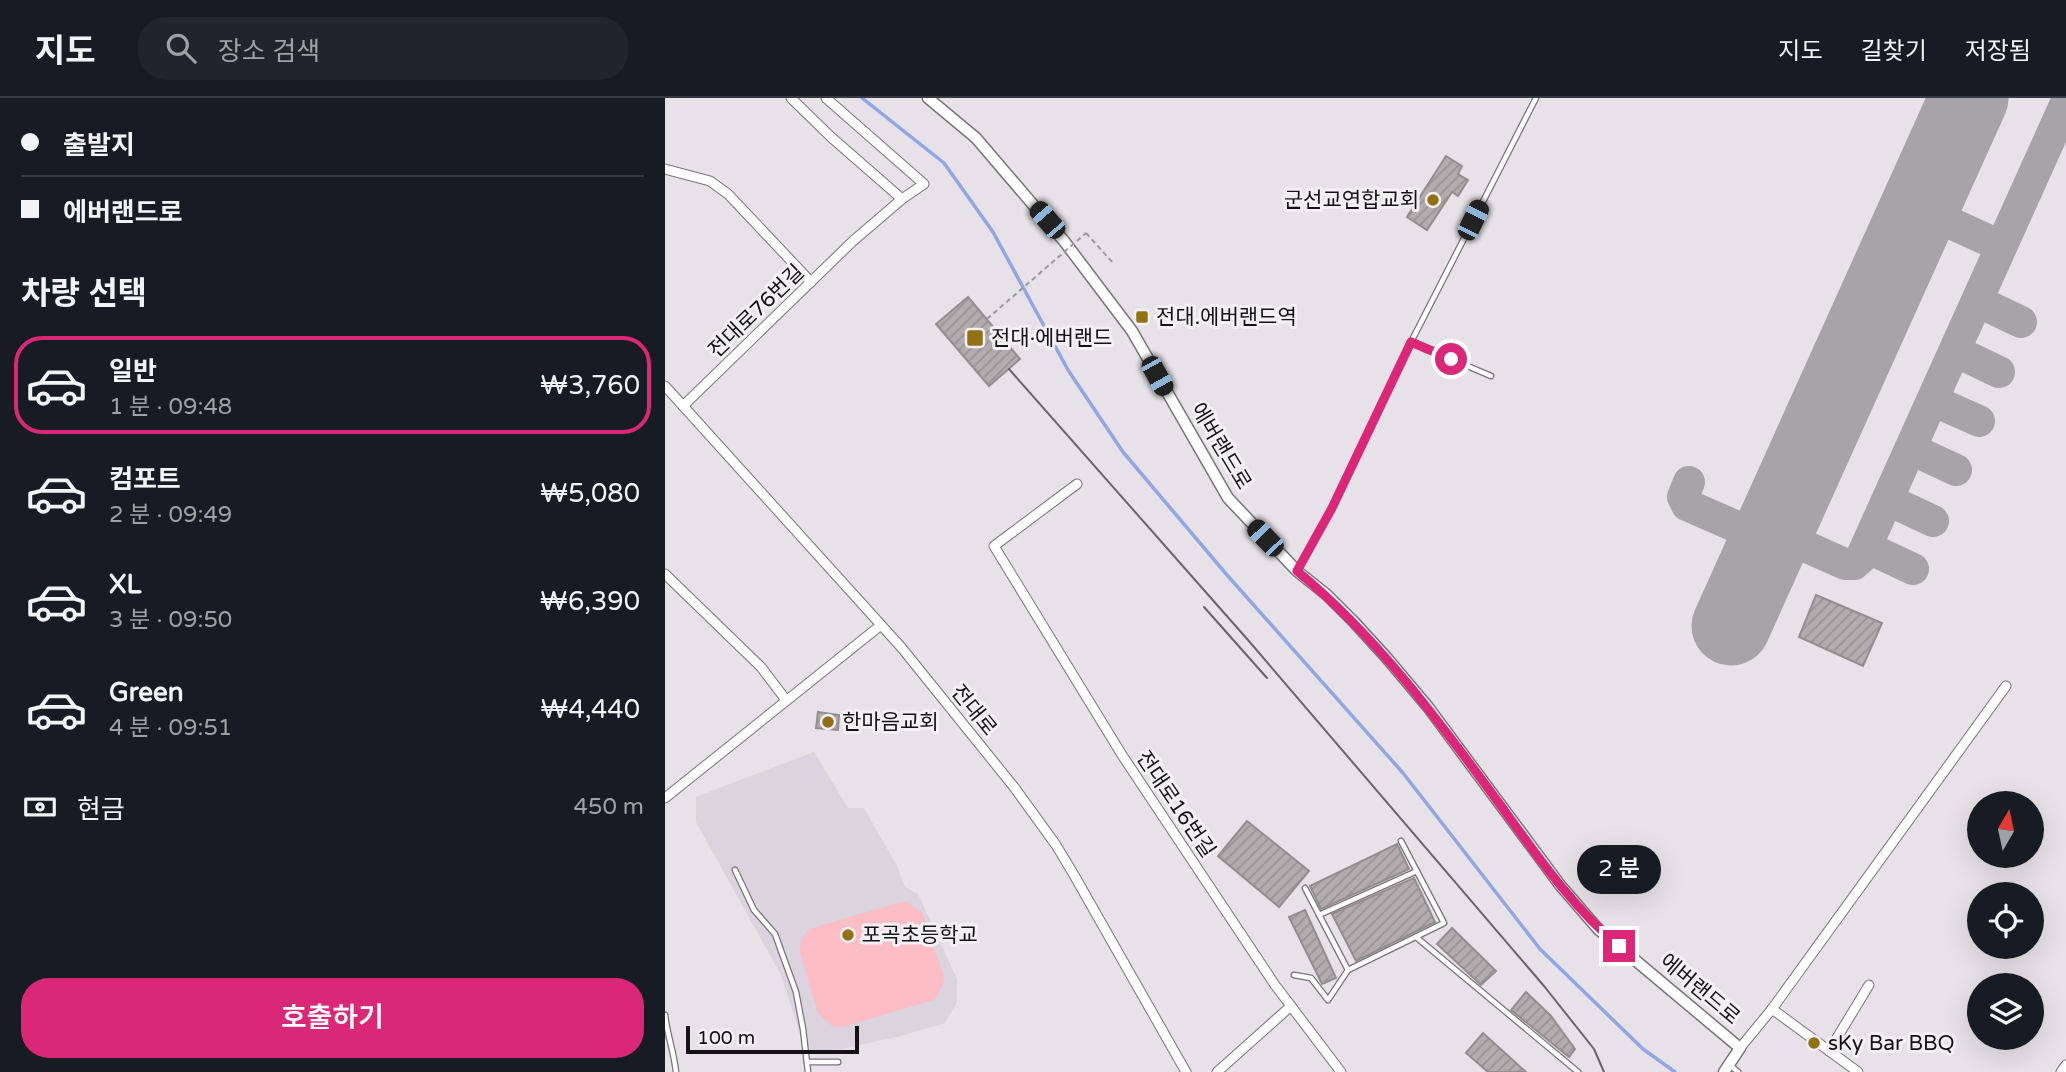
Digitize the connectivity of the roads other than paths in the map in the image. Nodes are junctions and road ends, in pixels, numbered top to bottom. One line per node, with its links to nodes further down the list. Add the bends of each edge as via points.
1 (791, 98): 6 (street)
2 (827, 98): 6 (street, 전대로76번길, via 924,184)
3 (928, 98): 13 (street, 에버랜드로, via 976,138 1064,241 1132,331 1228,498)
4 (1535, 98): 8 (lane)
5 (665, 169): 7 (street, via 710,181 728,194)
6 (902, 199): 7 (street, 전대로76번길)
7 (811, 282): 11 (street, 전대로76번길)
8 (1411, 342): 9 (lane); 13 (lane)
9 (1491, 376)
10 (665, 386): 11 (street, 전대로)
11 (683, 406): 15 (street, 전대로)
12 (1077, 484): 28 (street, 전대로16번길, via 994,546 1122,755)
13 (1297, 571): 32 (street, 에버랜드로, via 1354,622 1428,707 1598,929)
14 (665, 574): 17 (street, via 761,667)
15 (881, 625): 17 (street); 31 (street, 전대로, via 1056,845)
16 (2006, 686): 29 (street)
17 (786, 700): 18 (street)
18 (665, 798)
19 (1401, 841): 21 (lane)
20 (734, 870): 34 (lane, via 754,910 775,934 796,992)
21 (1417, 871): 23 (lane); 24 (lane, via 1444,923)
22 (1305, 888): 23 (lane)
23 (1319, 915): 25 (lane)
24 (1416, 937): 25 (lane); 44 (lane)
25 (1348, 970): 26 (lane, via 1328,1000 1311,978)
26 (1294, 975)
27 (1869, 985): 33 (street)
28 (1291, 1006): 42 (street); 43 (street, 전대로16번길)
29 (1772, 1009): 32 (street); 33 (street)
30 (665, 1015): 38 (lane)
31 (1172, 1046): 40 (street); 41 (street, 전대로)
32 (1740, 1048): 37 (street, 에버랜드로)
33 (1829, 1051): 45 (street)
34 (807, 1062): 35 (lane); 39 (lane)
35 (838, 1062)
36 (2066, 1065): 46 (street)
37 (1730, 1070)
38 (676, 1072)
39 (808, 1072)
40 (1180, 1072)
41 (1186, 1072)
42 (1217, 1072)
43 (1341, 1072)
44 (1578, 1072)
45 (1858, 1072)
46 (2061, 1072)

